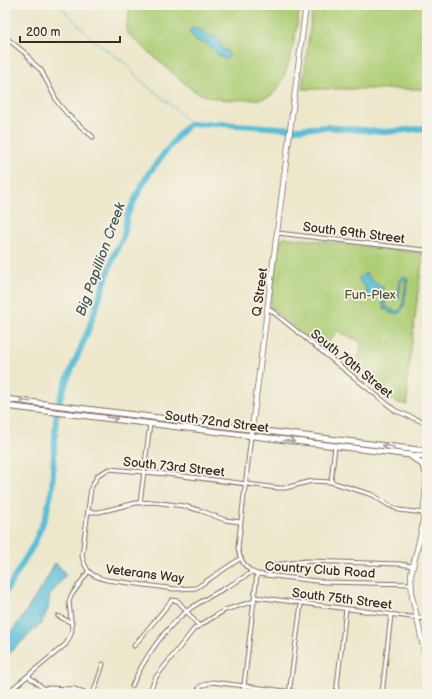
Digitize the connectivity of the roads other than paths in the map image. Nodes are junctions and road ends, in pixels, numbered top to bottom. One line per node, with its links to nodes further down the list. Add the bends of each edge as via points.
1 (306, 5): 4 (main road, Q Street)
2 (5, 37): 3 (street, via 41,70 58,103)
3 (93, 137)
4 (278, 233): 5 (street, South 69th Street, via 424,250); 6 (main road, Q Street)
5 (427, 248)
6 (268, 308): 11 (street, South 70th Street, via 396,411); 12 (main road, Q Street)
7 (5, 399): 9 (main road, South 72nd Street, one-way to 7)
8 (5, 406): 10 (main road, South 72nd Street, one-way to 10)
9 (179, 421): 10 (main road); 12 (main road, South 72nd Street)
10 (150, 424): 13 (main road, South 72nd Street); 19 (street)
11 (427, 426)
12 (251, 430): 13 (main road, Q Street); 14 (main road, South 72nd Street)
13 (250, 436): 15 (main road, South 72nd Street, one-way to 15); 22 (street, Q Street)
14 (336, 440): 15 (street); 16 (main road, South 72nd Street, one-way to 14)
15 (335, 446): 17 (main road, South 72nd Street); 21 (street)
16 (427, 451)
17 (409, 455): 18 (main road, South 72nd Street); 20 (main road, via 422,464)
18 (427, 457)
19 (143, 472): 22 (street, South 73rd Street); 23 (street); 24 (street, South 73rd Street, via 109,469 102,472 91,488)
20 (427, 475): 25 (main road)
21 (331, 482): 22 (street, South 73rd Street, via 312,481 285,488); 25 (street, South 73rd Street, via 373,494 399,510)
22 (244, 484): 26 (street, Q Street)
23 (140, 503): 24 (street); 26 (street, via 184,506 225,520)
24 (88, 512): 29 (street, via 82,556)
25 (424, 513): 28 (main road, via 421,536)
26 (240, 522): 27 (street, Q Street, via 238,547)
27 (241, 558): 29 (street, Veterans Way, via 196,588 175,589 107,580); 30 (street)
28 (412, 566): 32 (street, via 298,562 273,565); 33 (main road)
29 (88, 572): 42 (street, via 69,602)
30 (252, 572): 31 (street); 37 (street)
31 (257, 574): 32 (street, Country Club Road); 34 (street, Country Club Road)
32 (269, 576): 33 (street, Country Club Road, via 325,582)
33 (411, 584): 40 (main road)
34 (255, 599): 35 (street, South 75th Street); 43 (street, via 225,610); 49 (street, Country Club Road)
35 (301, 604): 36 (street, South 75th Street); 50 (street)
36 (346, 609): 38 (street, South 75th Street); 58 (street)
37 (188, 611): 43 (street); 44 (street, via 178,601 172,600); 48 (street, via 176,621 144,661)
38 (391, 615): 40 (street, South 75th Street); 59 (street)
39 (58, 616): 42 (street)
40 (417, 618): 41 (street, South 75th Street); 45 (main road)
41 (427, 619)
42 (72, 623): 47 (street, via 72,634 66,644)
43 (198, 625): 54 (street, via 158,674)
44 (134, 646)
45 (427, 663)
46 (103, 664): 53 (street)
47 (28, 676): 51 (street); 52 (street, via 43,688 75,689)
48 (132, 686)
49 (244, 686): 50 (street); 55 (street, via 208,682 200,686); 56 (street, Country Club Road)
50 (289, 693): 57 (street)
51 (6, 694)
52 (86, 694)
53 (93, 694)
54 (148, 694)
55 (195, 694)
56 (243, 694)
57 (310, 694)
58 (336, 694)
59 (382, 694)

